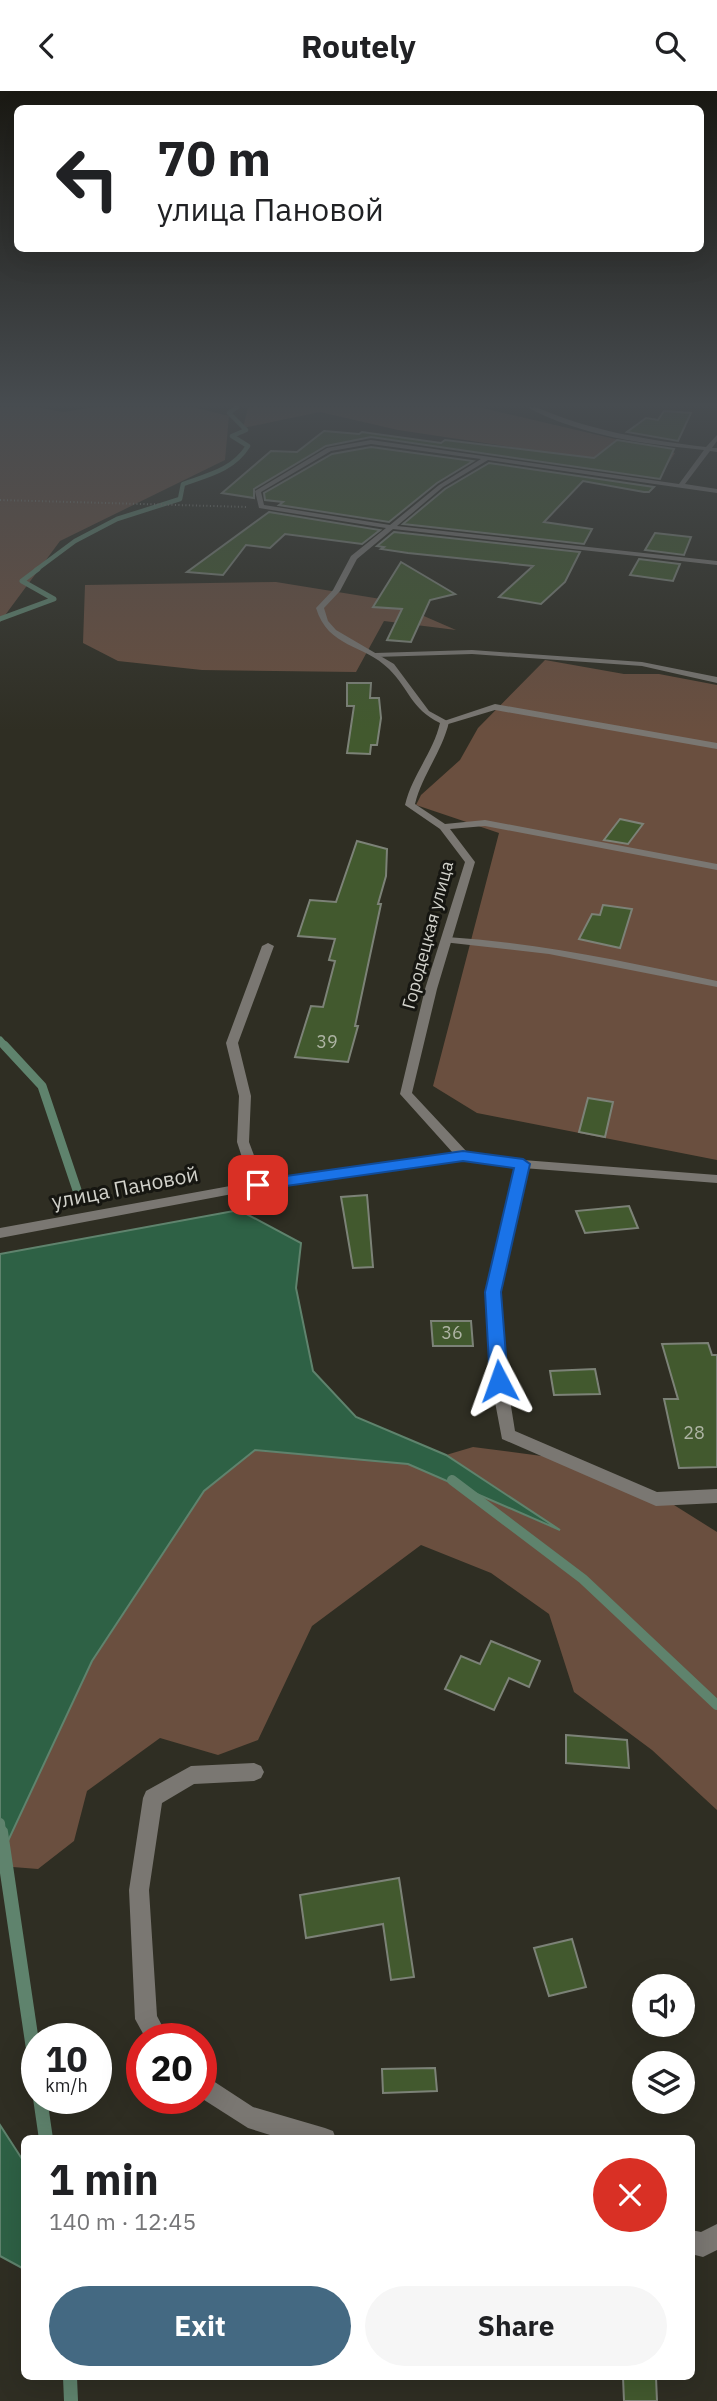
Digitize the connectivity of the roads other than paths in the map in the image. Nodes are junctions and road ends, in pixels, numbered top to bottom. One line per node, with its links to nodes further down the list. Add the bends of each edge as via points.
1 (312, 515): 3 (street)
2 (407, 515): 3 (street)
3 (392, 527): 4 (street); 5 (street, via 354,558 336,591 320,608 333,632)
4 (717, 563)
5 (375, 655): 6 (street, via 472,652 642,664); 7 (street, via 391,666 426,713)
6 (717, 680)
7 (445, 722): 8 (street, via 495,707); 9 (street, Городецкая улица, via 442,742 413,786 410,805)
8 (717, 746)
9 (443, 827): 10 (street, via 485,823); 11 (street, Городецкая улица, via 470,862)
10 (717, 867)
11 (447, 940): 13 (street, via 541,949); 14 (street, Городецкая улица, via 406,1094)
12 (268, 946): 17 (street, via 232,1043 245,1096 243,1142)
13 (717, 984)
14 (463, 1156): 15 (street, улица Пановой); 17 (street, улица Пановой)
15 (523, 1164): 16 (street, улица Пановой); 19 (street, via 493,1292 508,1435 656,1499)
16 (717, 1179)
17 (258, 1185): 18 (street, улица Пановой)
18 (0, 1233)
19 (717, 1496)
20 (254, 1772): 21 (street, via 191,1775 153,1798 139,1890)
21 (148, 2023)
22 (217, 2095): 23 (street, via 248,2117)
23 (311, 2135)
24 (717, 2237): 25 (street, via 703,2245)
25 (695, 2243)

